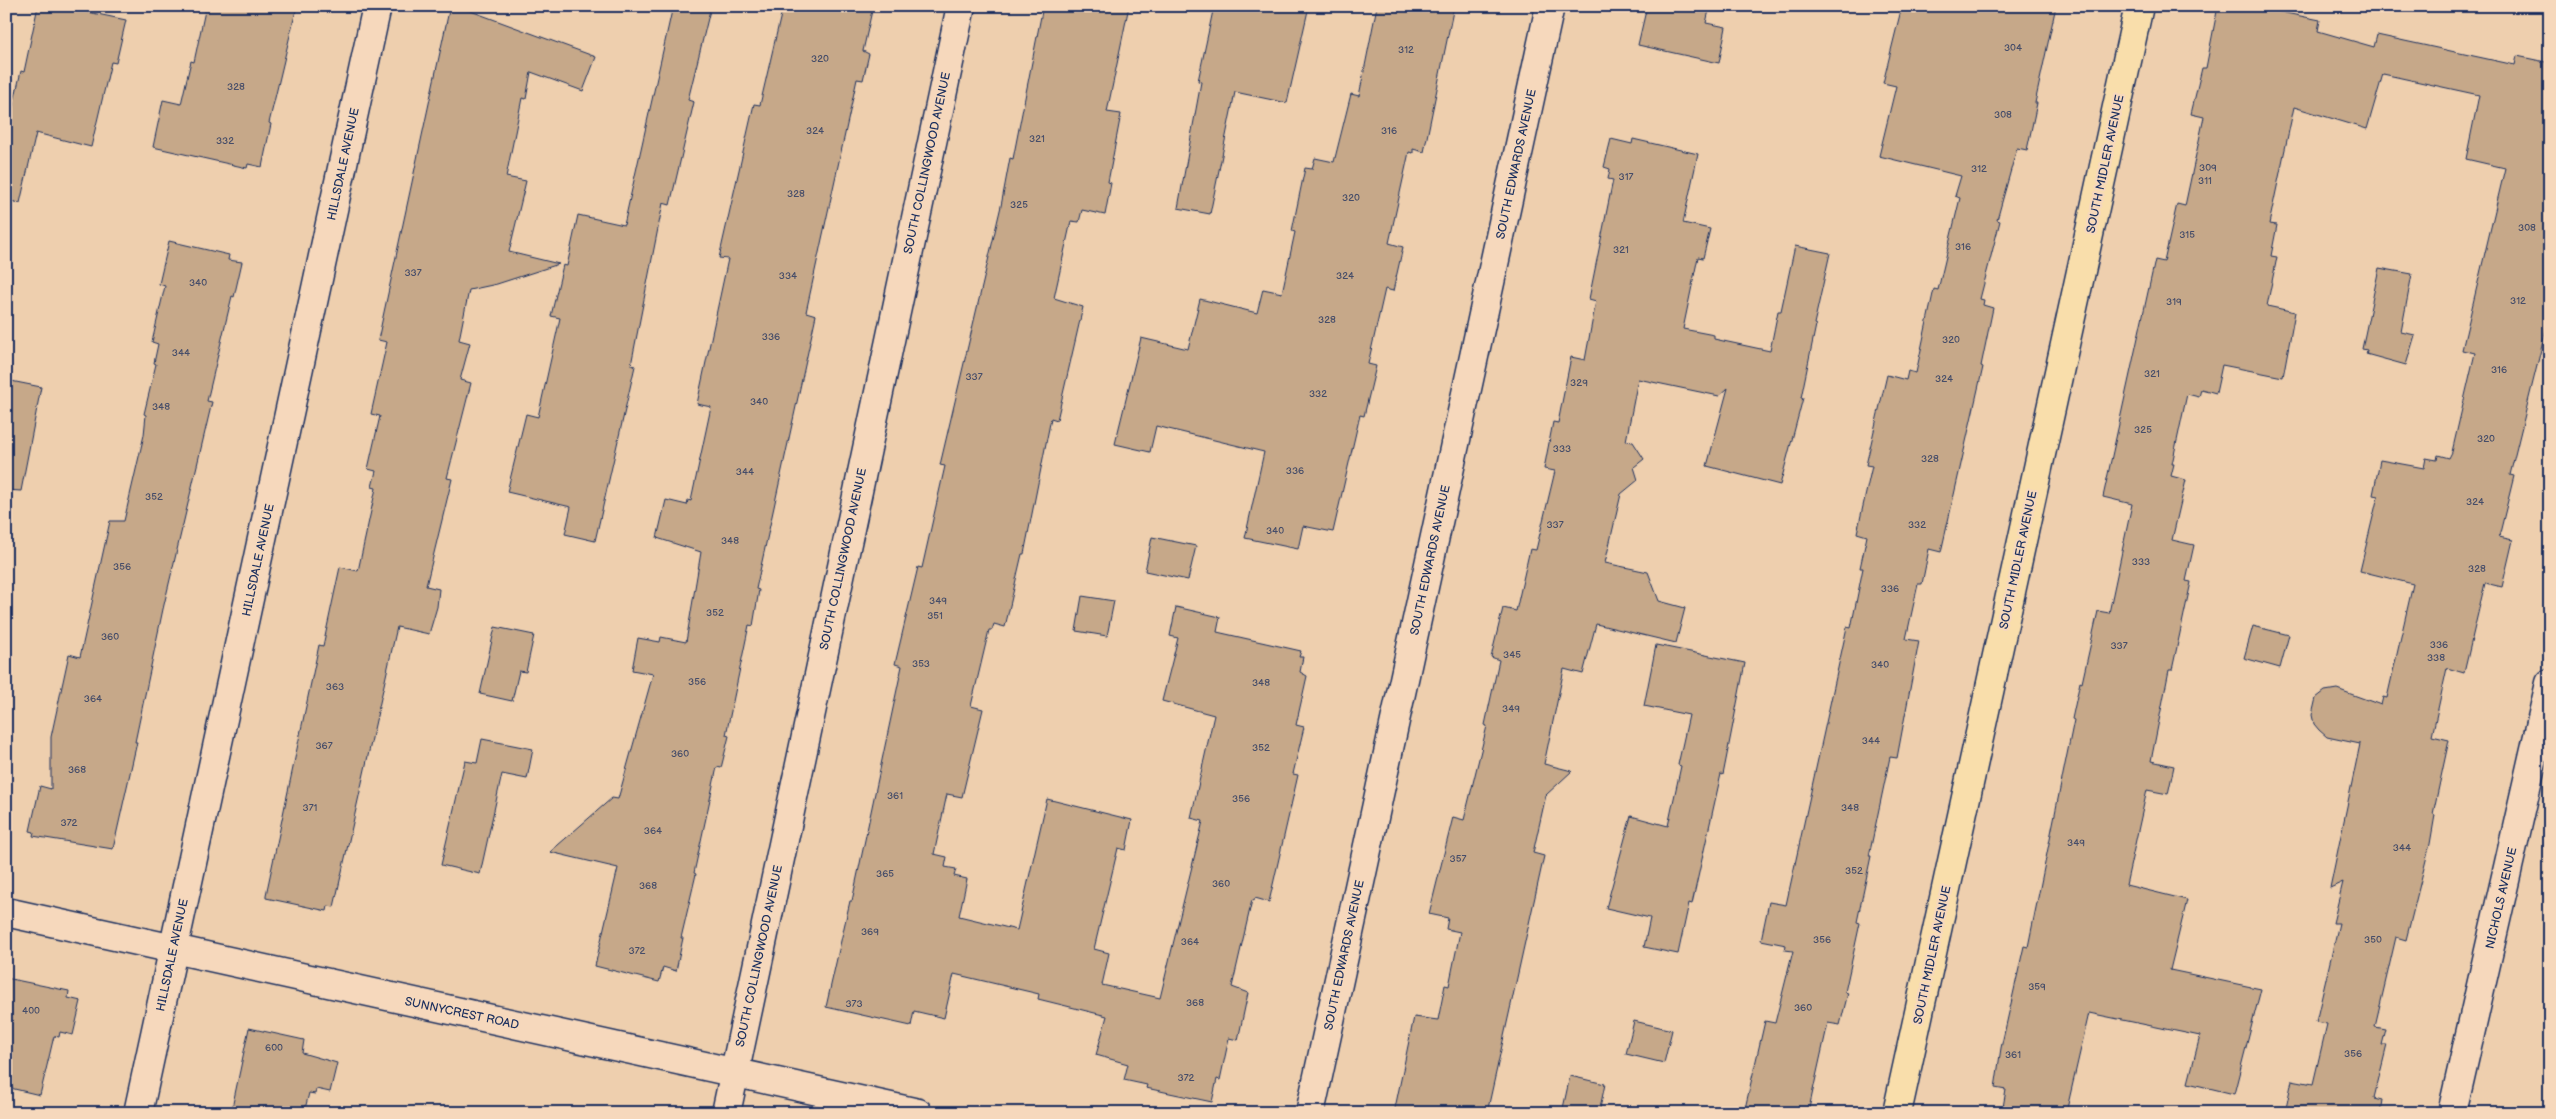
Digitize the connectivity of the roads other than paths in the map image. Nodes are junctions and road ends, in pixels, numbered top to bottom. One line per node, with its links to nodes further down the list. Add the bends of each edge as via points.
1 (377, 6): 7 (street, HILLSDALE AVENUE)
2 (961, 6): 8 (street, SOUTH COLLINGWOOD AVENUE)
3 (1550, 6): 12 (street, SOUTH EDWARDS AVENUE)
4 (2139, 6): 13 (main road, SOUTH MIDLER AVENUE)
5 (2550, 684): 14 (street, NICHOLS AVENUE)
6 (6, 912): 7 (street, SUNNYCREST ROAD)
7 (174, 949): 8 (street, SUNNYCREST ROAD); 9 (street, HILLSDALE AVENUE)
8 (734, 1073): 10 (street, SOUTH COLLINGWOOD AVENUE); 11 (street, SUNNYCREST ROAD)
9 (138, 1113)
10 (726, 1113)
11 (918, 1113)
12 (1310, 1113)
13 (1897, 1113)
14 (2452, 1113)

